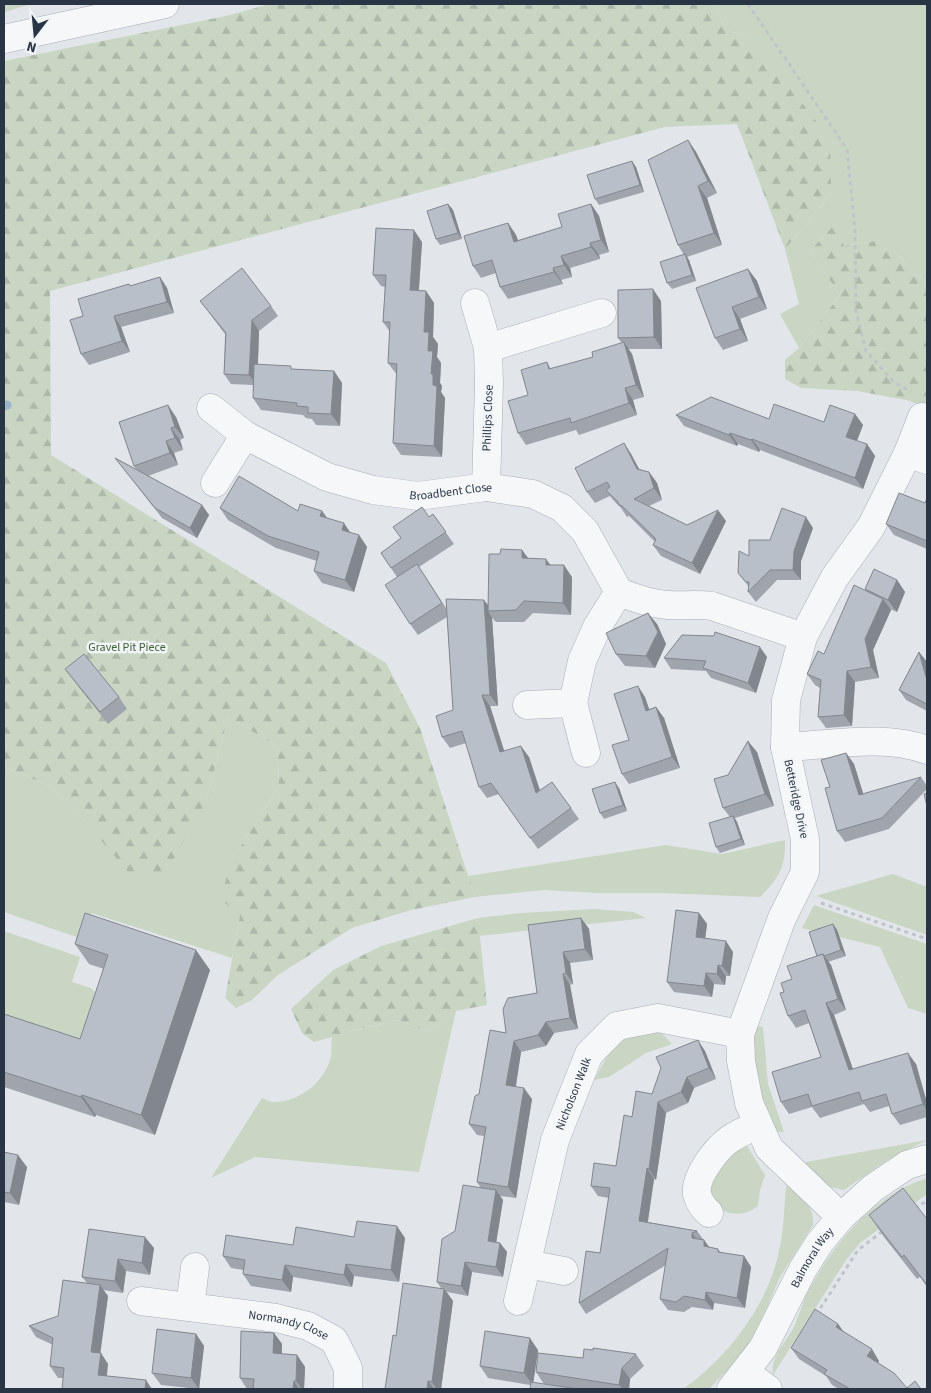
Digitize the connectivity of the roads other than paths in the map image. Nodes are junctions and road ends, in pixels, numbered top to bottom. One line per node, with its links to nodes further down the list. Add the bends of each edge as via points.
1 (165, 4): 2 (street)
2 (100, 10): 3 (street)
3 (4, 39)
4 (475, 304): 6 (street, Phillips Close)
5 (602, 313): 6 (street)
6 (488, 348): 12 (street, Phillips Close)
7 (920, 407): 10 (street, Betteridge Drive)
8 (211, 408): 9 (street, Broadbent Close)
9 (245, 436): 11 (street); 12 (street, Broadbent Close, via 327,477 373,490 418,496)
10 (918, 456): 14 (street, Betteridge Drive, via 835,577)
11 (215, 483)
12 (486, 487): 13 (street, Broadbent Close, via 533,494 562,508 585,531)
13 (619, 592): 14 (street, via 667,605 712,606); 15 (street, via 597,627 582,661)
14 (803, 637): 17 (street, Betteridge Drive, via 786,700)
15 (573, 703): 16 (street); 19 (street)
16 (528, 705)
17 (785, 747): 18 (street, via 878,742 914,745); 20 (street, Betteridge Drive, via 806,839 805,872 782,918)
18 (927, 750)
19 (586, 753)
20 (740, 1034): 21 (street, Betteridge Drive, via 741,1061 749,1103); 25 (street, Nicholson Walk, via 658,1018 617,1026 589,1054 555,1140)
21 (758, 1124): 23 (street, via 730,1139 712,1156 701,1176 696,1192); 24 (street, Betteridge Drive, via 769,1148)
22 (927, 1159): 24 (street, Balmoral Way, via 900,1169)
23 (709, 1214)
24 (841, 1217): 31 (street, Balmoral Way, via 807,1262 763,1348)
25 (527, 1264): 27 (street); 28 (street, Nicholson Walk)
26 (195, 1267): 30 (street)
27 (564, 1271)
28 (518, 1301)
29 (141, 1302): 30 (street, Normandy Close)
30 (190, 1307): 32 (street, Normandy Close, via 276,1318 308,1326 334,1340 348,1368)
31 (738, 1380): 33 (street)
32 (348, 1389)
33 (768, 1389)

